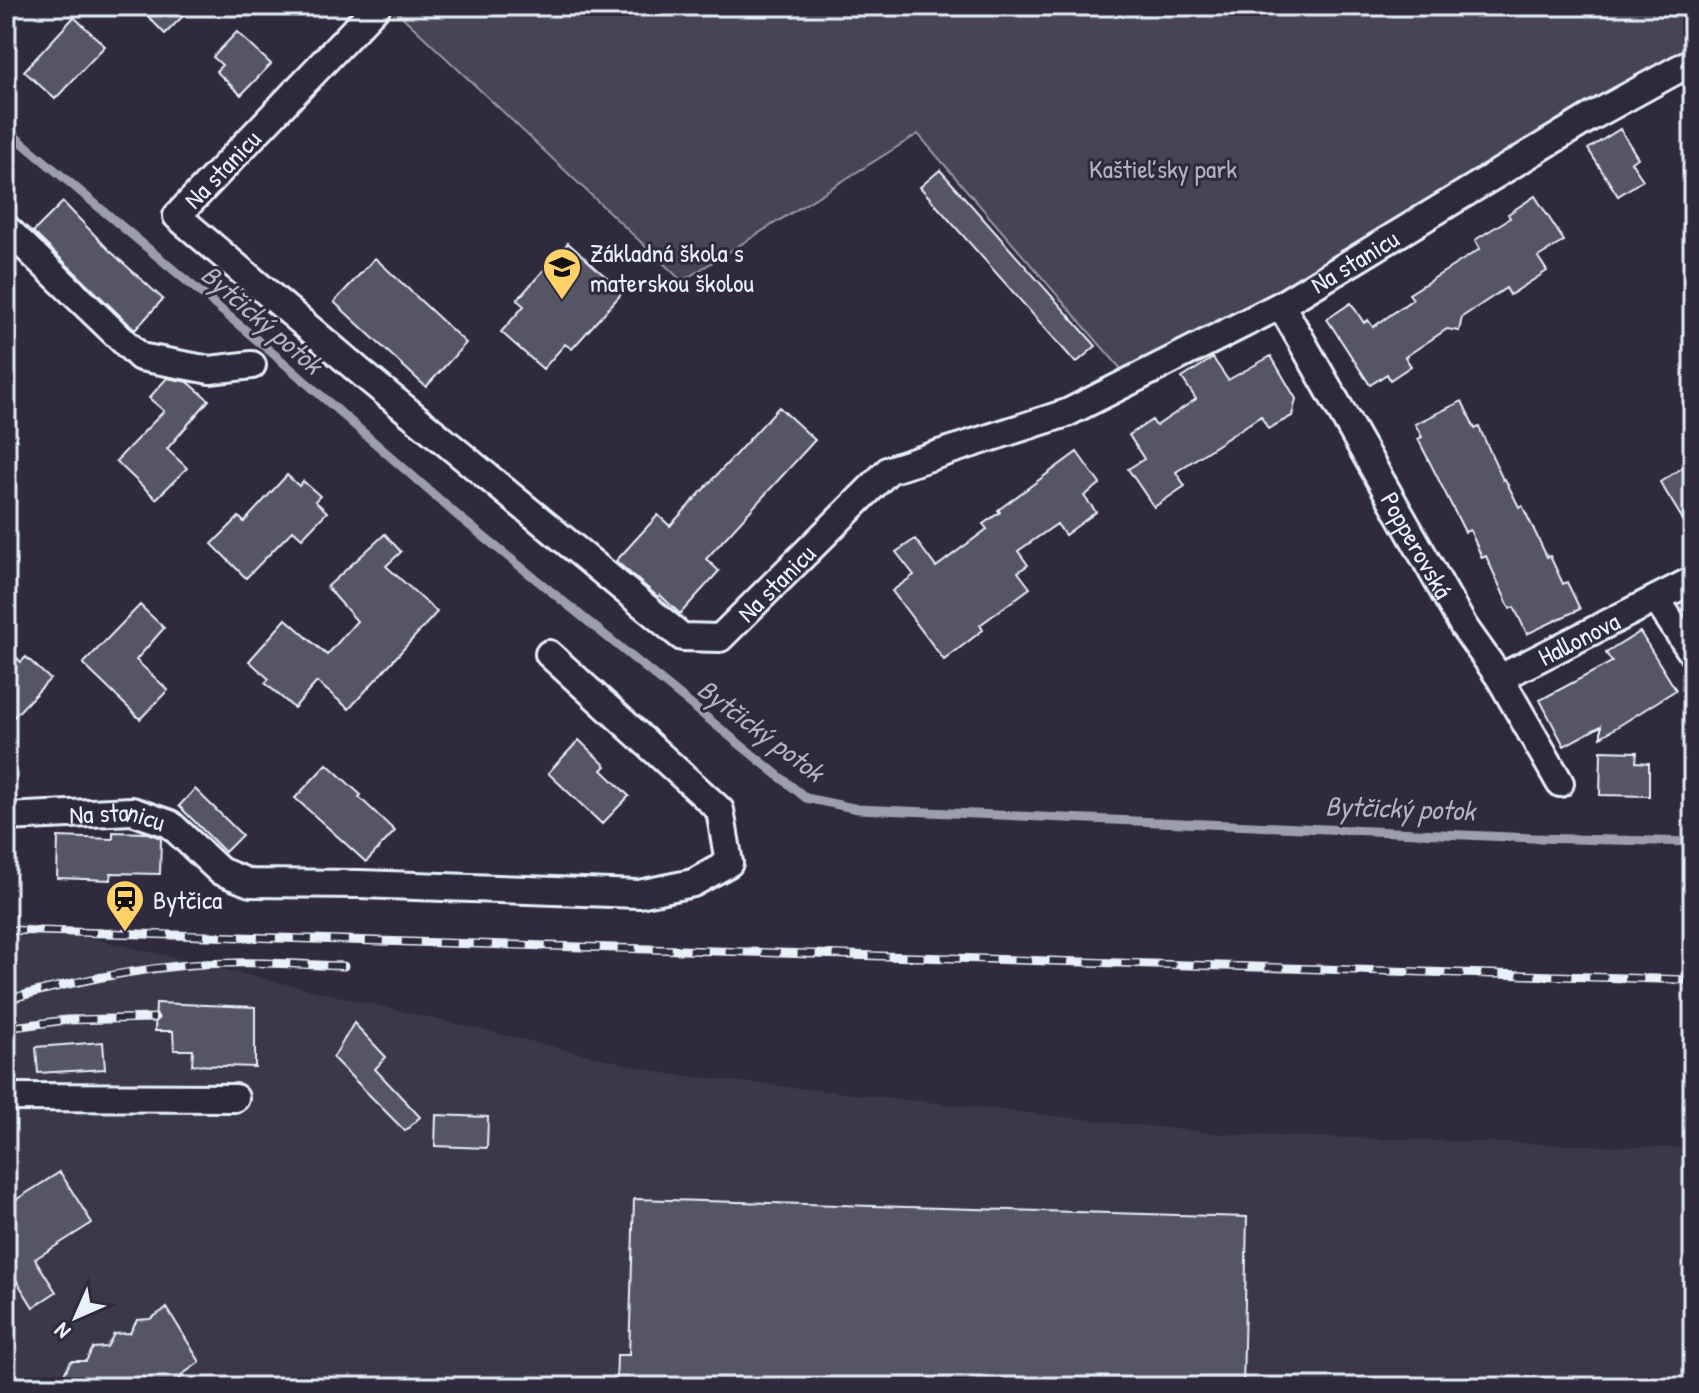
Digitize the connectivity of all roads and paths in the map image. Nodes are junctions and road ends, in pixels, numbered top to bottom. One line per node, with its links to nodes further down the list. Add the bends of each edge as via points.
1 (377, 6): 4 (street, Na stanicu, via 177,216 682,637 720,638 889,470 1067,413)
2 (1693, 61): 4 (street, Na stanicu)
3 (6, 228): 5 (street, via 140,357 210,370)
4 (1281, 305): 10 (street, Popperovská, via 1464,627)
5 (252, 365)
6 (1693, 580): 7 (street, Hallonova)
7 (1656, 599): 9 (street); 10 (street, Hallonova)
8 (549, 654): 12 (street, Na stanicu, via 720,810 729,863 693,883 639,894 250,883 220,871 170,824 132,811)
9 (1693, 654)
10 (1500, 678): 11 (street, Popperovská)
11 (1560, 783)
12 (6, 817)
13 (6, 1097): 14 (street)
14 (235, 1098)

